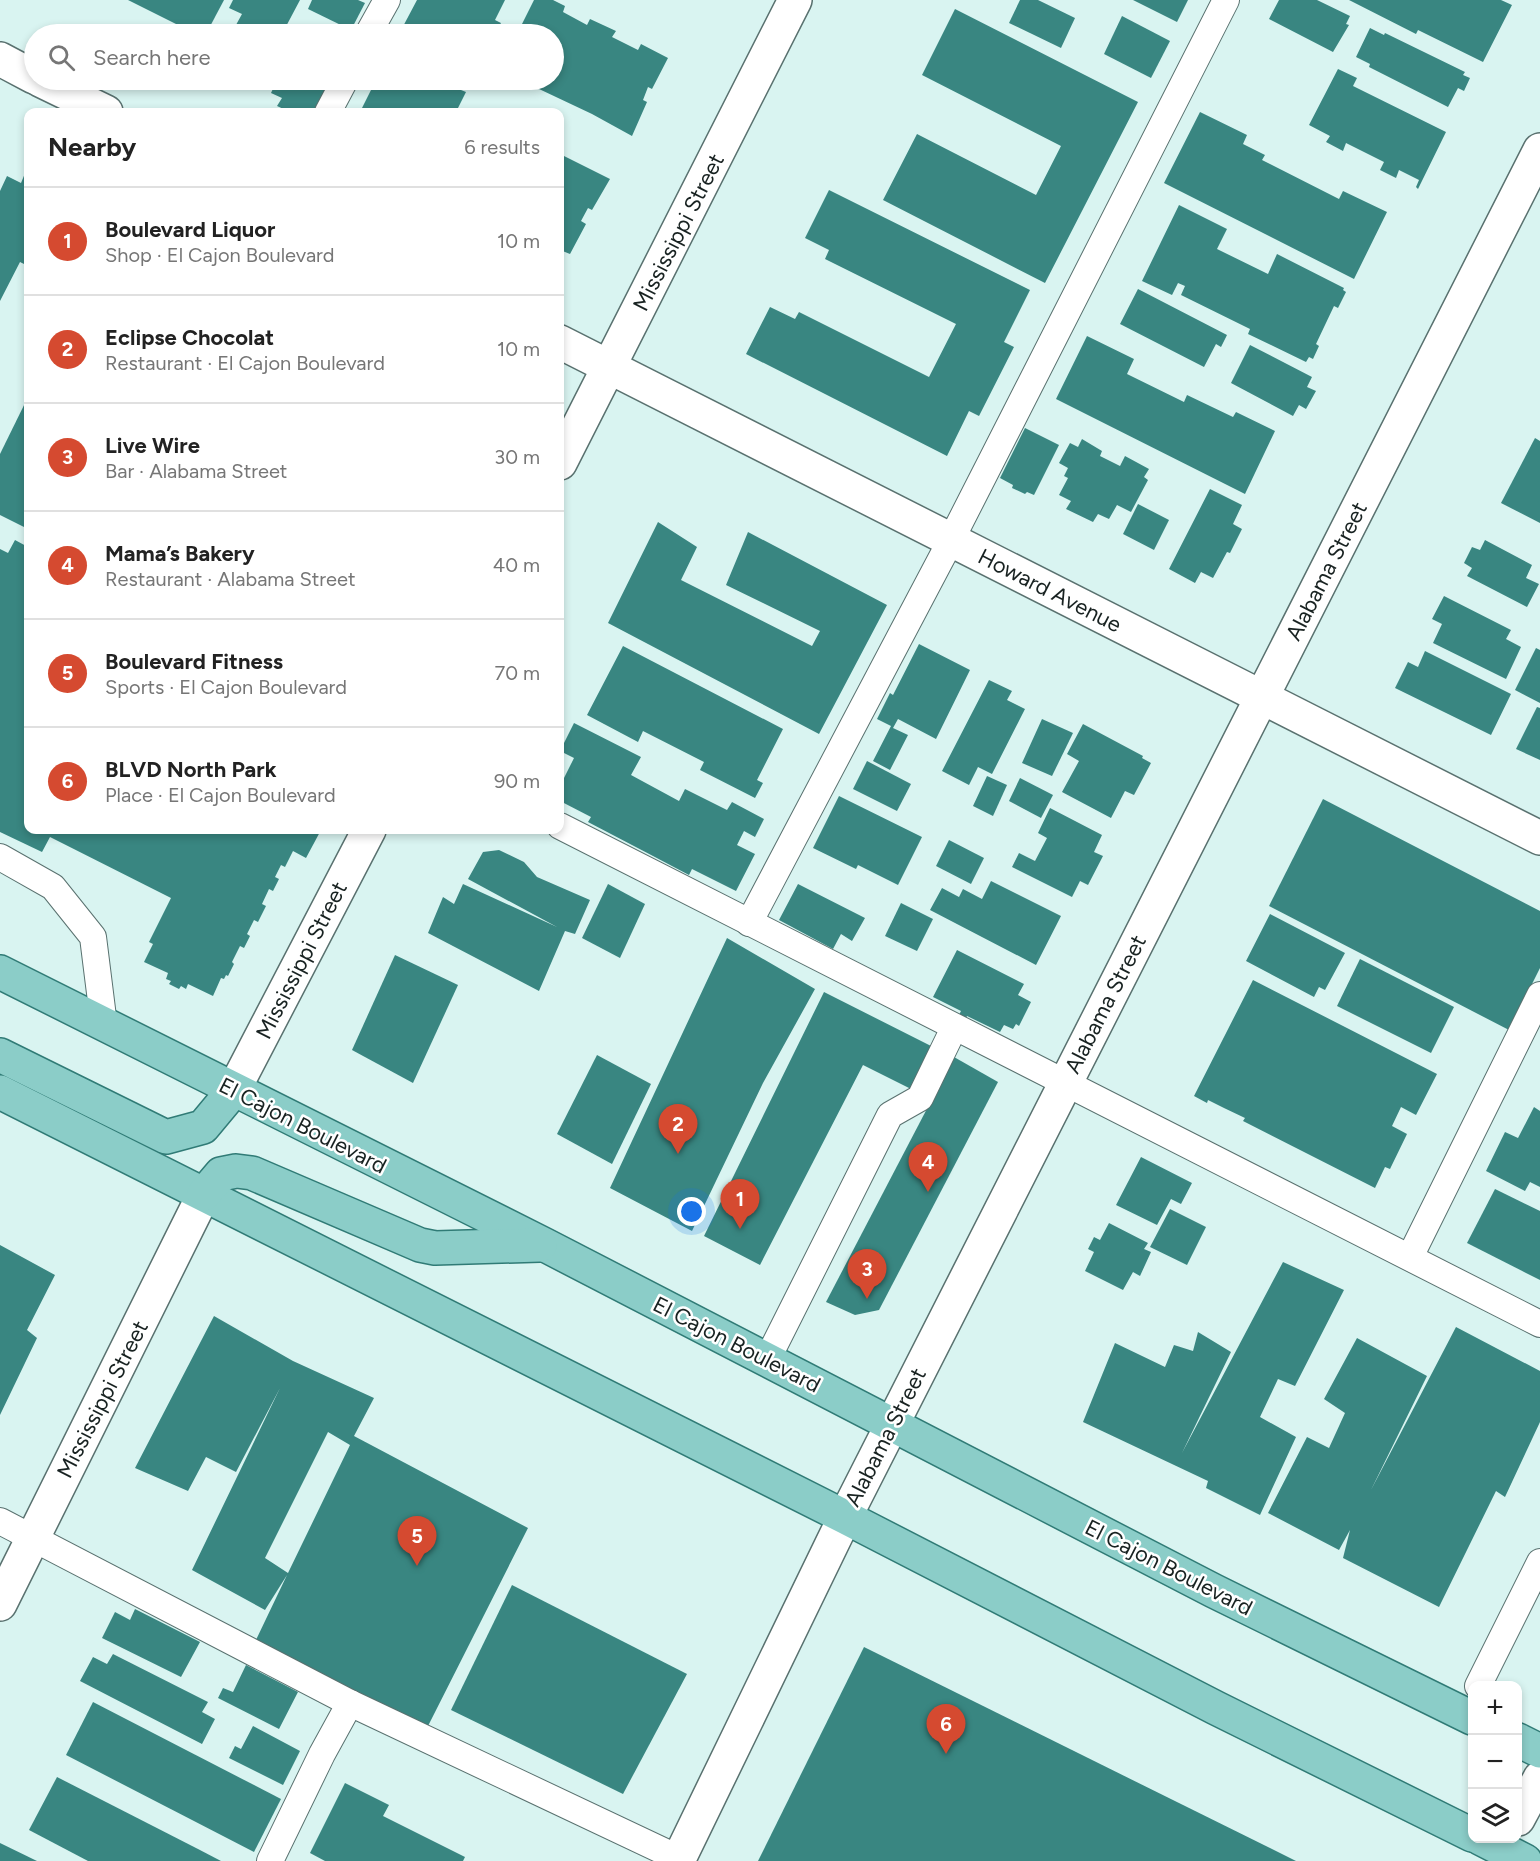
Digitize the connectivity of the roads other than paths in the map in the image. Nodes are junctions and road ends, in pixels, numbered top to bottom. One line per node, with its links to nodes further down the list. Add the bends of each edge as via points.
1 (387, 0): 4 (lane)
2 (795, 0): 13 (street, Mississippi Street)
3 (1226, 0): 15 (lane)
4 (374, 24)
5 (0, 59): 6 (street)
6 (24, 72)
7 (60, 90): 9 (street)
8 (340, 90): 10 (lane)
9 (97, 108)
10 (330, 108)
11 (1540, 150): 16 (street, Alabama Street)
12 (564, 344): 13 (street, Howard Avenue)
13 (609, 368): 14 (street, Mississippi Street); 15 (street, Howard Avenue)
14 (564, 455)
15 (951, 540): 16 (street, Howard Avenue); 21 (lane)
16 (1261, 697): 19 (street, Howard Avenue); 27 (street, Alabama Street)
17 (564, 828): 21 (lane)
18 (367, 834): 28 (street, Mississippi Street)
19 (1540, 838)
20 (0, 857): 24 (lane, via 53,887 93,937)
21 (749, 923): 25 (lane)
22 (0, 972): 24 (main road, El Cajon Boulevard)
23 (1540, 995): 32 (lane)
24 (104, 1025): 28 (main road, El Cajon Boulevard)
25 (954, 1028): 27 (lane); 34 (lane, via 920,1098 890,1115)
26 (0, 1055): 28 (main road, via 166,1137 203,1127)
27 (1064, 1084): 32 (lane); 35 (street, Alabama Street)
28 (233, 1090): 31 (main road, El Cajon Boulevard)
29 (0, 1092): 30 (main road)
30 (204, 1194): 31 (main road, via 221,1174 252,1173 420,1245); 36 (main road); 38 (street, Mississippi Street)
31 (545, 1245): 34 (main road, El Cajon Boulevard)
32 (1410, 1257): 33 (lane)
33 (1540, 1324)
34 (767, 1360): 35 (main road, El Cajon Boulevard)
35 (892, 1425): 36 (street, Alabama Street); 42 (main road, El Cajon Boulevard, via 1214,1591)
36 (845, 1517): 48 (main road); 49 (street, Alabama Street)
37 (0, 1521): 38 (lane)
38 (32, 1538): 40 (street, Mississippi Street); 43 (lane)
39 (1540, 1562): 41 (lane)
40 (0, 1604)
41 (1483, 1681)
42 (1468, 1701)
43 (350, 1703): 49 (lane); 50 (lane)
44 (1522, 1742): 45 (main road)
45 (1540, 1751)
46 (1540, 1778): 47 (street)
47 (1522, 1812)
48 (1497, 1847)
49 (679, 1860)
50 (270, 1861)

